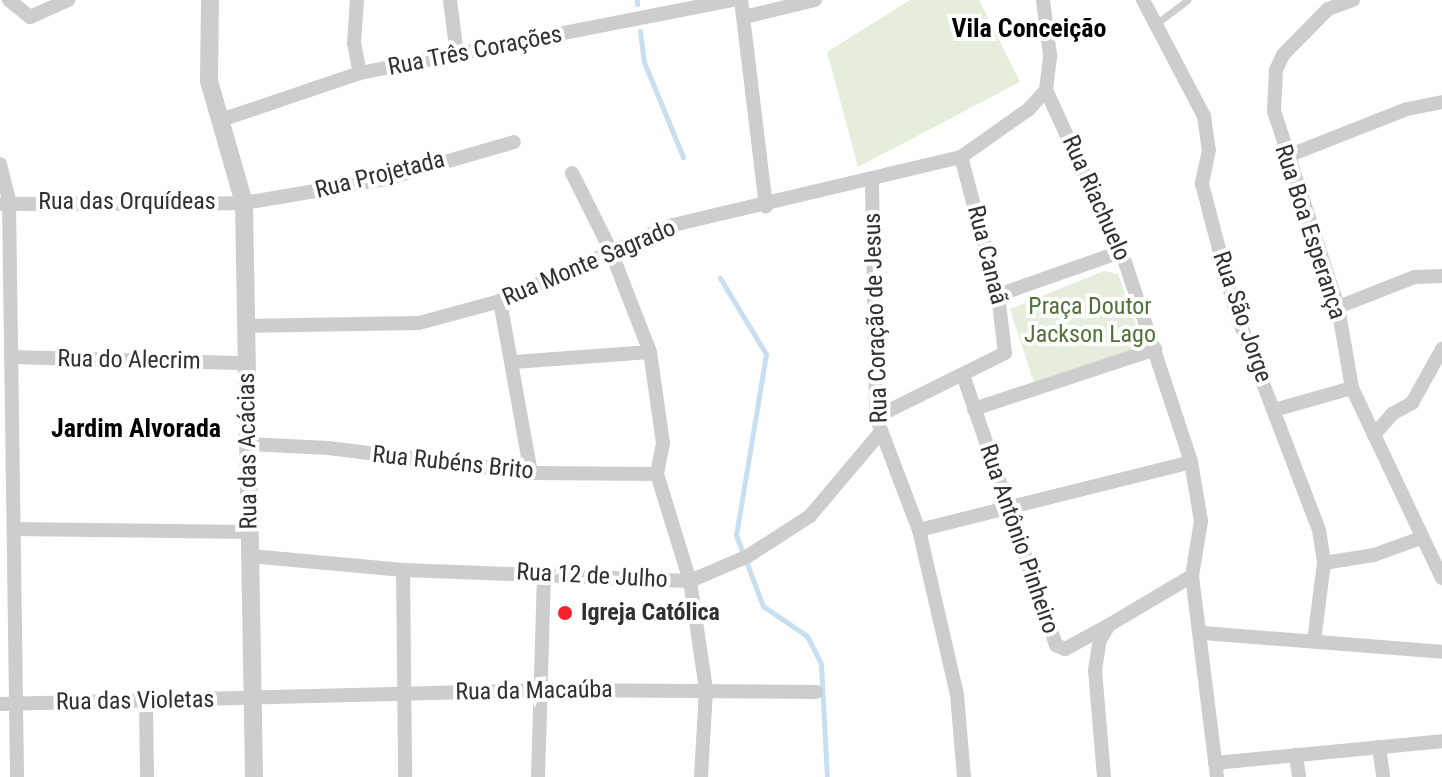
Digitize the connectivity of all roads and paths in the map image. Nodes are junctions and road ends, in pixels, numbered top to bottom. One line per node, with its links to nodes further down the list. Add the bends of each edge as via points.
1 (9, 0): 2 (street, via 30,17)
2 (68, 0)
3 (210, 0): 19 (street, Rua das Acácias, via 207,59)
4 (357, 0): 16 (street, via 354,43)
5 (450, 0): 15 (street)
6 (732, 0): 15 (street, Rua Três Corações)
7 (741, 0): 13 (street)
8 (815, 0): 13 (street)
9 (1043, 0): 17 (street, via 1050,55)
10 (1143, 0): 14 (street, Rua São Jorge)
11 (1187, 0): 14 (lane)
12 (1353, 0): 22 (street, Rua Boa Esperança, via 1312,23 1276,70 1274,111)
13 (744, 17): 28 (street)
14 (1157, 23): 45 (street, Rua São Jorge, via 1204,116 1209,150 1202,184 1235,310)
15 (457, 55): 16 (street, Rua Três Corações)
16 (360, 73): 19 (street, Rua Três Corações)
17 (1046, 90): 21 (street, Rua Monte Sagrado, via 1029,109); 30 (street, Rua Riachuelo)
18 (1442, 102): 22 (street, via 1407,109)
19 (221, 120): 27 (street, Rua das Acácias)
20 (514, 142): 27 (street, Rua Projetada, via 386,179)
21 (961, 157): 25 (street, Rua Monte Sagrado); 32 (street, Rua Canaã)
22 (1285, 157): 34 (street, Rua Boa Esperança)
23 (0, 164): 26 (street)
24 (572, 173): 29 (street)
25 (872, 182): 28 (street, Rua Monte Sagrado); 46 (street, Rua Coração de Jesus)
26 (4, 203): 27 (street, Rua das Orquídeas); 39 (street)
27 (244, 203): 35 (street, Rua das Acácias)
28 (766, 206): 29 (street, Rua Monte Sagrado, via 669,226)
29 (610, 249): 33 (street, Rua Monte Sagrado); 38 (street)
30 (1120, 252): 32 (street); 36 (street, Rua Riachuelo)
31 (1442, 276): 34 (street, via 1415,277)
32 (998, 295): 42 (street, Rua Canaã, via 1005,353)
33 (500, 301): 35 (street, Rua Monte Sagrado, via 396,326); 40 (street)
34 (1338, 307): 43 (street, Rua Boa Esperança)
35 (246, 326): 41 (street, Rua das Acácias)
36 (1155, 349): 44 (street); 50 (street, Rua Riachuelo)
37 (1442, 349): 48 (street, via 1419,394)
38 (650, 352): 40 (street); 52 (street, via 663,443)
39 (11, 357): 41 (street, Rua do Alecrim); 54 (street)
40 (514, 362): 51 (street)
41 (247, 363): 49 (street, Rua das Acácias)
42 (963, 375): 44 (street, Rua Antônio Pinheiro); 46 (street, Rua Canaã)
43 (1352, 388): 45 (street); 48 (street, Rua Boa Esperança)
44 (974, 409): 53 (street, Rua Antônio Pinheiro)
45 (1274, 410): 59 (street, Rua São Jorge, via 1319,530)
46 (876, 417): 47 (street, Rua Coração de Jesus)
47 (879, 434): 55 (street, Rua Coração de Jesus); 64 (street, Rua 12 de Julho, via 810,516 741,559)
48 (1374, 435): 57 (street, Rua Boa Esperança)
49 (248, 444): 51 (street, Rua Rubéns Brito, via 328,448); 56 (street, Rua das Acácias)
50 (1191, 462): 53 (street); 62 (street, Rua Riachuelo, via 1201,521)
51 (531, 473): 52 (street, Rua Rubéns Brito)
52 (657, 474): 64 (street)
53 (1007, 506): 55 (street); 65 (street, Rua Antônio Pinheiro, via 1056,645 1065,649)
54 (14, 529): 56 (street); 76 (street)
55 (919, 530): 87 (street, Rua Coração de Jesus, via 957,695)
56 (250, 532): 58 (street, Rua das Acácias)
57 (1421, 538): 59 (street, via 1374,555); 63 (street, Rua Boa Esperança)
58 (250, 556): 60 (street, Rua 12 de Julho); 73 (street, Rua das Acácias)
59 (1324, 563): 67 (street, Rua São Jorge)
60 (403, 570): 61 (street, Rua 12 de Julho); 72 (street)
61 (544, 573): 64 (street, Rua 12 de Julho); 69 (street)
62 (1192, 576): 65 (street); 66 (street, Rua Riachuelo)
63 (1442, 578)
64 (690, 581): 70 (street)
65 (1109, 625): 88 (street, via 1095,670)
66 (1203, 633): 67 (street); 80 (street, Rua Riachuelo)
67 (1314, 641): 68 (street)
68 (1442, 652)
69 (544, 690): 70 (street, Rua da Macaúba); 72 (street, Rua da Macaúba); 85 (street)
70 (706, 690): 71 (street, Rua da Macaúba); 86 (street)
71 (816, 692)
72 (403, 694): 73 (street, Rua da Macaúba); 84 (street)
73 (252, 698): 74 (street, Rua das Violetas); 83 (street, Rua das Acácias)
74 (146, 702): 76 (street, Rua das Violetas); 82 (street)
75 (0, 704): 76 (street, Rua das Violetas)
76 (17, 704): 81 (street)
77 (1442, 741): 78 (street)
78 (1379, 747): 79 (street); 90 (street)
79 (1296, 755): 80 (street); 89 (street)
80 (1216, 770)
81 (17, 777)
82 (147, 777)
83 (254, 777)
84 (405, 777)
85 (538, 777)
86 (701, 777)
87 (964, 777)
88 (1104, 777)
89 (1299, 777)
90 (1383, 777)

